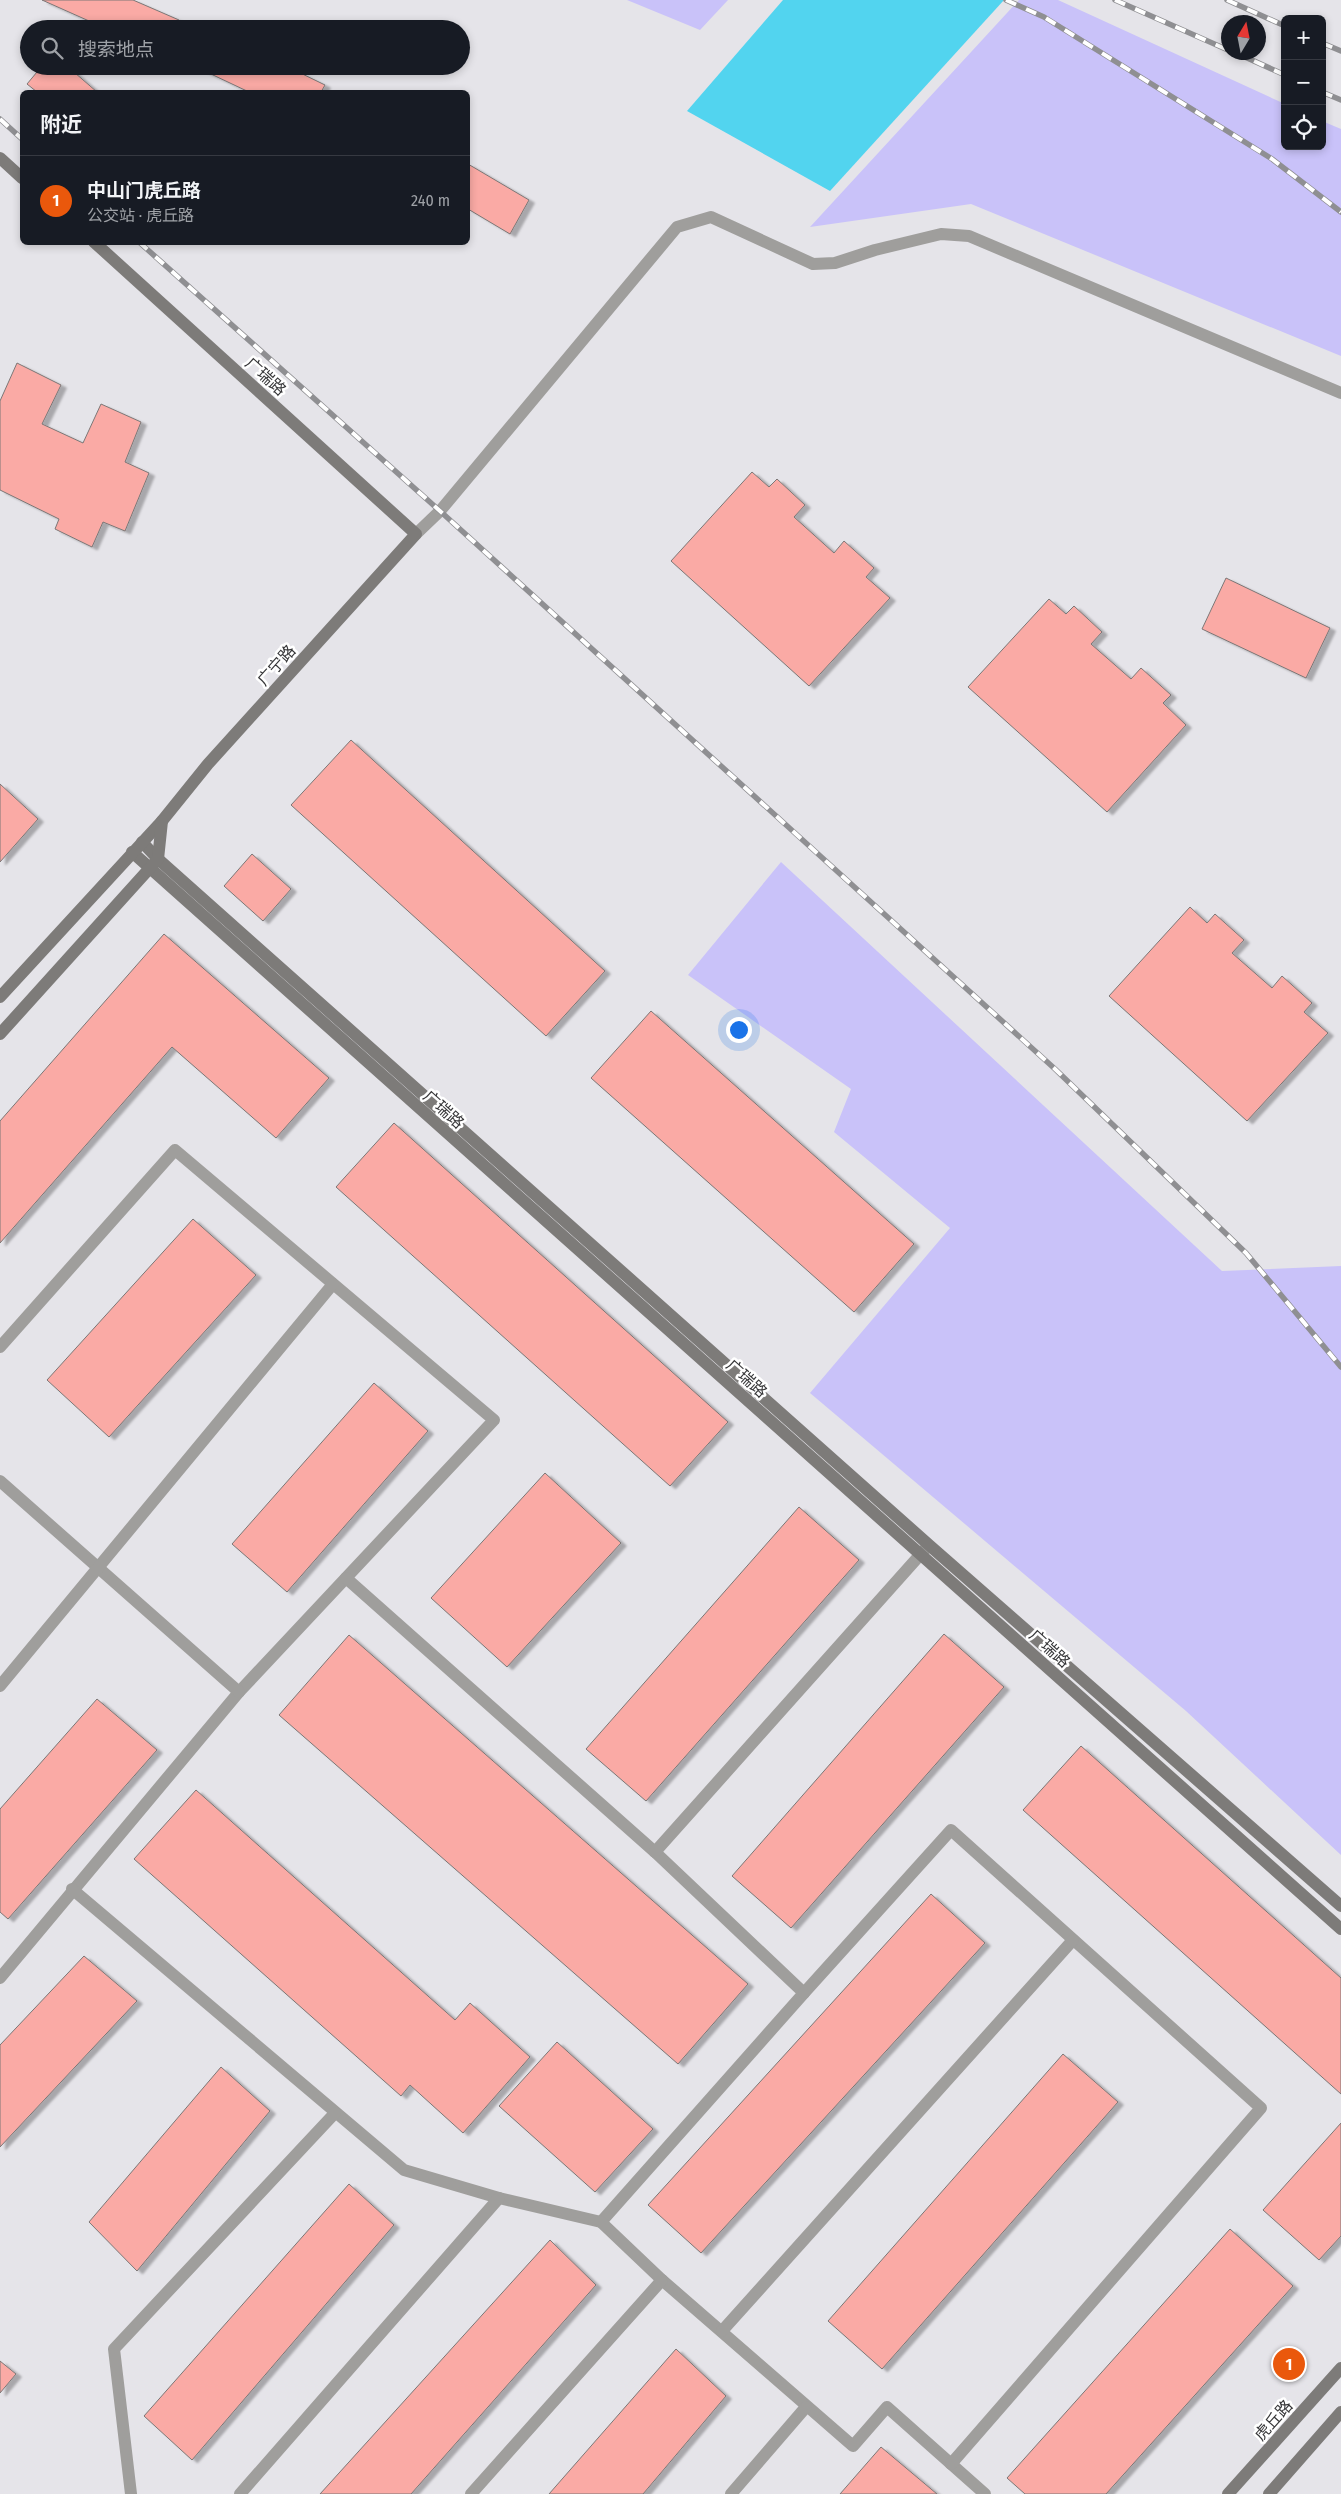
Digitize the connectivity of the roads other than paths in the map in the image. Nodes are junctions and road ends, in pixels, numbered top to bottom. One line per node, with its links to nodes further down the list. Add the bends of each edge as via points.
1 (0, 158): 2 (street)
2 (20, 176)
3 (97, 245): 5 (street, 广瑞路)
4 (1341, 393): 5 (street, via 969,236 941,234 835,263 813,264 711,217 677,227 440,511)
5 (416, 534): 6 (street, 广宁路, via 208,764)
6 (162, 821): 7 (street, 广宁路); 9 (street)
7 (142, 842): 8 (street, 广宁路); 9 (street, 广瑞路)
8 (132, 852): 9 (street, 广瑞路); 10 (street, 广宁路)
9 (154, 864): 11 (street); 15 (street, 广瑞路); 16 (street, 广瑞路)
10 (0, 996)
11 (0, 1034)
12 (333, 1284): 13 (street, via 175,1150); 17 (street); 18 (street, via 494,1420)
13 (0, 1347)
14 (0, 1481): 17 (street)
15 (929, 1544): 16 (street); 23 (street, 广瑞路)
16 (921, 1555): 21 (street); 24 (street, 广瑞路)
17 (98, 1568): 19 (street); 20 (street)
18 (346, 1578): 20 (street); 21 (street)
19 (0, 1686)
20 (238, 1692): 22 (street)
21 (655, 1852): 27 (street)
22 (72, 1889): 26 (street); 28 (street)
23 (1341, 1906)
24 (1341, 1929)
25 (1073, 1940): 27 (street, via 951,1830); 32 (street); 36 (street, via 1261,2108)
26 (2, 1972)
27 (804, 1993): 30 (street)
28 (335, 2113): 29 (street, via 404,2170); 37 (street, via 114,2349)
29 (500, 2198): 30 (street); 38 (street)
30 (600, 2222): 31 (street)
31 (662, 2280): 32 (street); 39 (street)
32 (722, 2331): 34 (street)
33 (1341, 2368): 42 (street, 虎丘路)
34 (806, 2407): 36 (street, via 853,2446 886,2407); 40 (street)
35 (1341, 2412): 43 (street)
36 (951, 2464): 41 (street)
37 (131, 2494)
38 (240, 2494)
39 (472, 2494)
40 (731, 2494)
41 (985, 2494)
42 (1228, 2494)
43 (1268, 2494)

